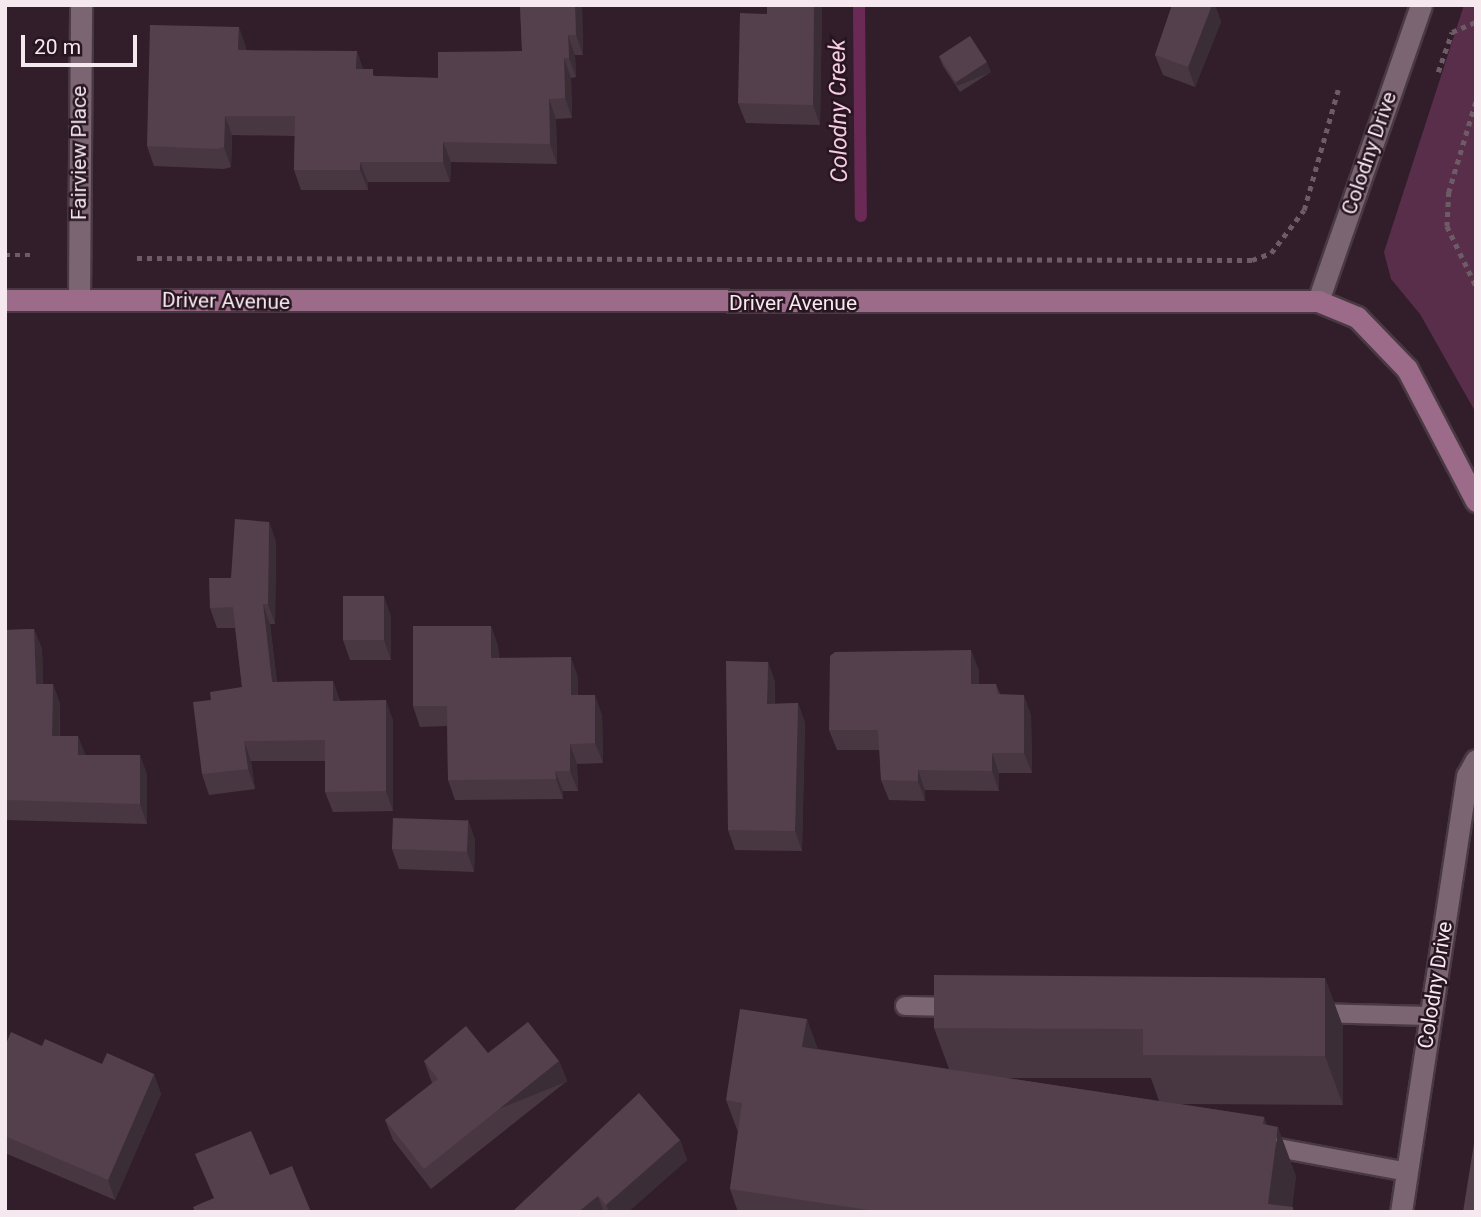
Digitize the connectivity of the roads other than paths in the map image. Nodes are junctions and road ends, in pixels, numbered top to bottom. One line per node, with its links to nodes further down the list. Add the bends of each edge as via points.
1 (81, 5): 4 (street, Fairview Place)
2 (1421, 5): 5 (street, Colodny Drive)
3 (5, 300): 4 (street, Driver Avenue)
4 (79, 300): 5 (street, Driver Avenue)
5 (1318, 302): 6 (street, Driver Avenue, via 1357,317 1407,369)
6 (1476, 501)
7 (1476, 760): 11 (street, Colodny Drive, via 1467,776)
8 (905, 1006): 9 (lane)
9 (974, 1007)
10 (1293, 1013): 11 (lane)
11 (1430, 1016): 13 (street, Colodny Drive)
12 (1249, 1143): 13 (lane)
13 (1407, 1172): 14 (street, Colodny Drive)
14 (1401, 1212)

